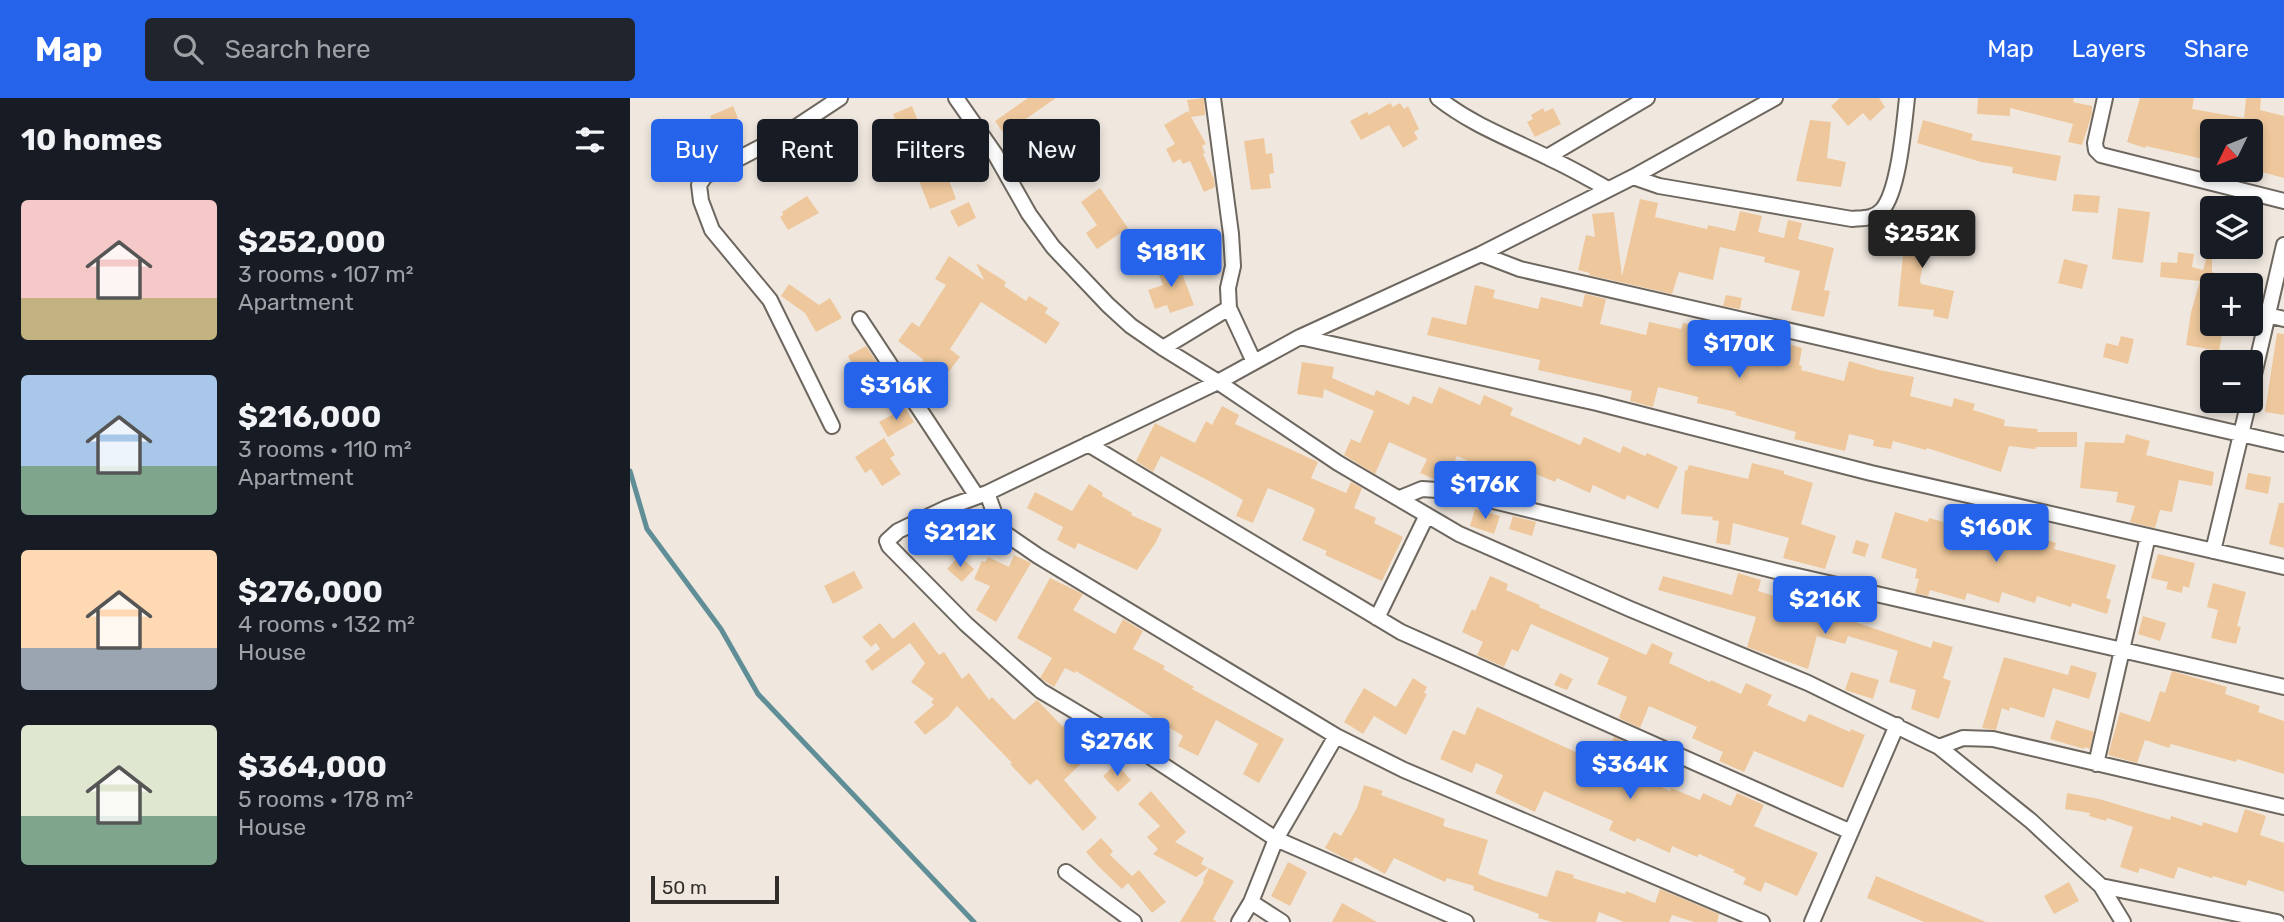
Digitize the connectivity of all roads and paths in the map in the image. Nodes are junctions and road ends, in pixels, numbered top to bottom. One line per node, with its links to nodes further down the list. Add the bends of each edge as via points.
1 (840, 98): 25 (street, via 784,135 705,176 699,185 712,230 770,300)
2 (956, 98): 20 (street, via 1053,247 1108,305)
3 (1213, 98): 15 (street, via 1231,234)
4 (1438, 98): 9 (street, via 1496,135)
5 (1647, 98): 9 (street)
6 (1775, 98): 10 (street)
7 (1907, 98): 10 (street, via 1894,186 1882,210 1868,218 1673,188)
8 (2105, 98): 12 (street, via 2095,143 2101,155)
9 (1547, 157): 11 (street)
10 (1633, 177): 11 (street)
11 (1608, 188): 14 (street)
12 (2284, 201)
13 (2284, 245): 16 (street)
14 (1481, 254): 19 (street); 26 (street, via 1520,269)
15 (1229, 308): 20 (street); 22 (street)
16 (2267, 315): 18 (street); 21 (street)
17 (860, 319): 29 (street)
18 (2284, 319)
19 (1300, 337): 22 (street); 32 (street, via 1597,403 1871,473)
20 (1163, 348): 23 (street)
21 (2259, 350)
22 (1254, 362): 23 (street)
23 (1218, 382): 27 (street); 30 (street, via 1338,463)
24 (2247, 413): 26 (street)
25 (832, 426)
26 (2242, 435): 28 (street); 33 (street)
27 (1088, 444): 29 (street); 35 (street)
28 (2284, 444)
29 (982, 494): 39 (street, via 1006,534 1038,556); 44 (street, via 898,531 887,541 889,546 1041,691)
30 (1400, 498): 31 (street); 36 (street, via 1422,489 1453,491)
31 (1427, 515): 35 (street); 38 (street, via 1459,534)
32 (2148, 536): 33 (street); 36 (street)
33 (2213, 551): 34 (street)
34 (2284, 567)
35 (1377, 618): 43 (street)
36 (2123, 650): 37 (street); 41 (street)
37 (2284, 687)
38 (1897, 725): 40 (street); 43 (street)
39 (1336, 736): 44 (street); 52 (street, via 1404,771)
40 (1939, 747): 41 (street, via 1963,738 1993,739); 46 (street, via 2031,821)
41 (2096, 764): 42 (street)
42 (2284, 807)
43 (1851, 832): 53 (street)
44 (1276, 839): 47 (street); 51 (street)
45 (1066, 872): 48 (street)
46 (2101, 886): 54 (street); 55 (street)
47 (1251, 902): 49 (street); 50 (street)
48 (1134, 922)
49 (1238, 922)
50 (1282, 922)
51 (1466, 922)
52 (1762, 922)
53 (1812, 922)
54 (2122, 922)
55 (2277, 922)

